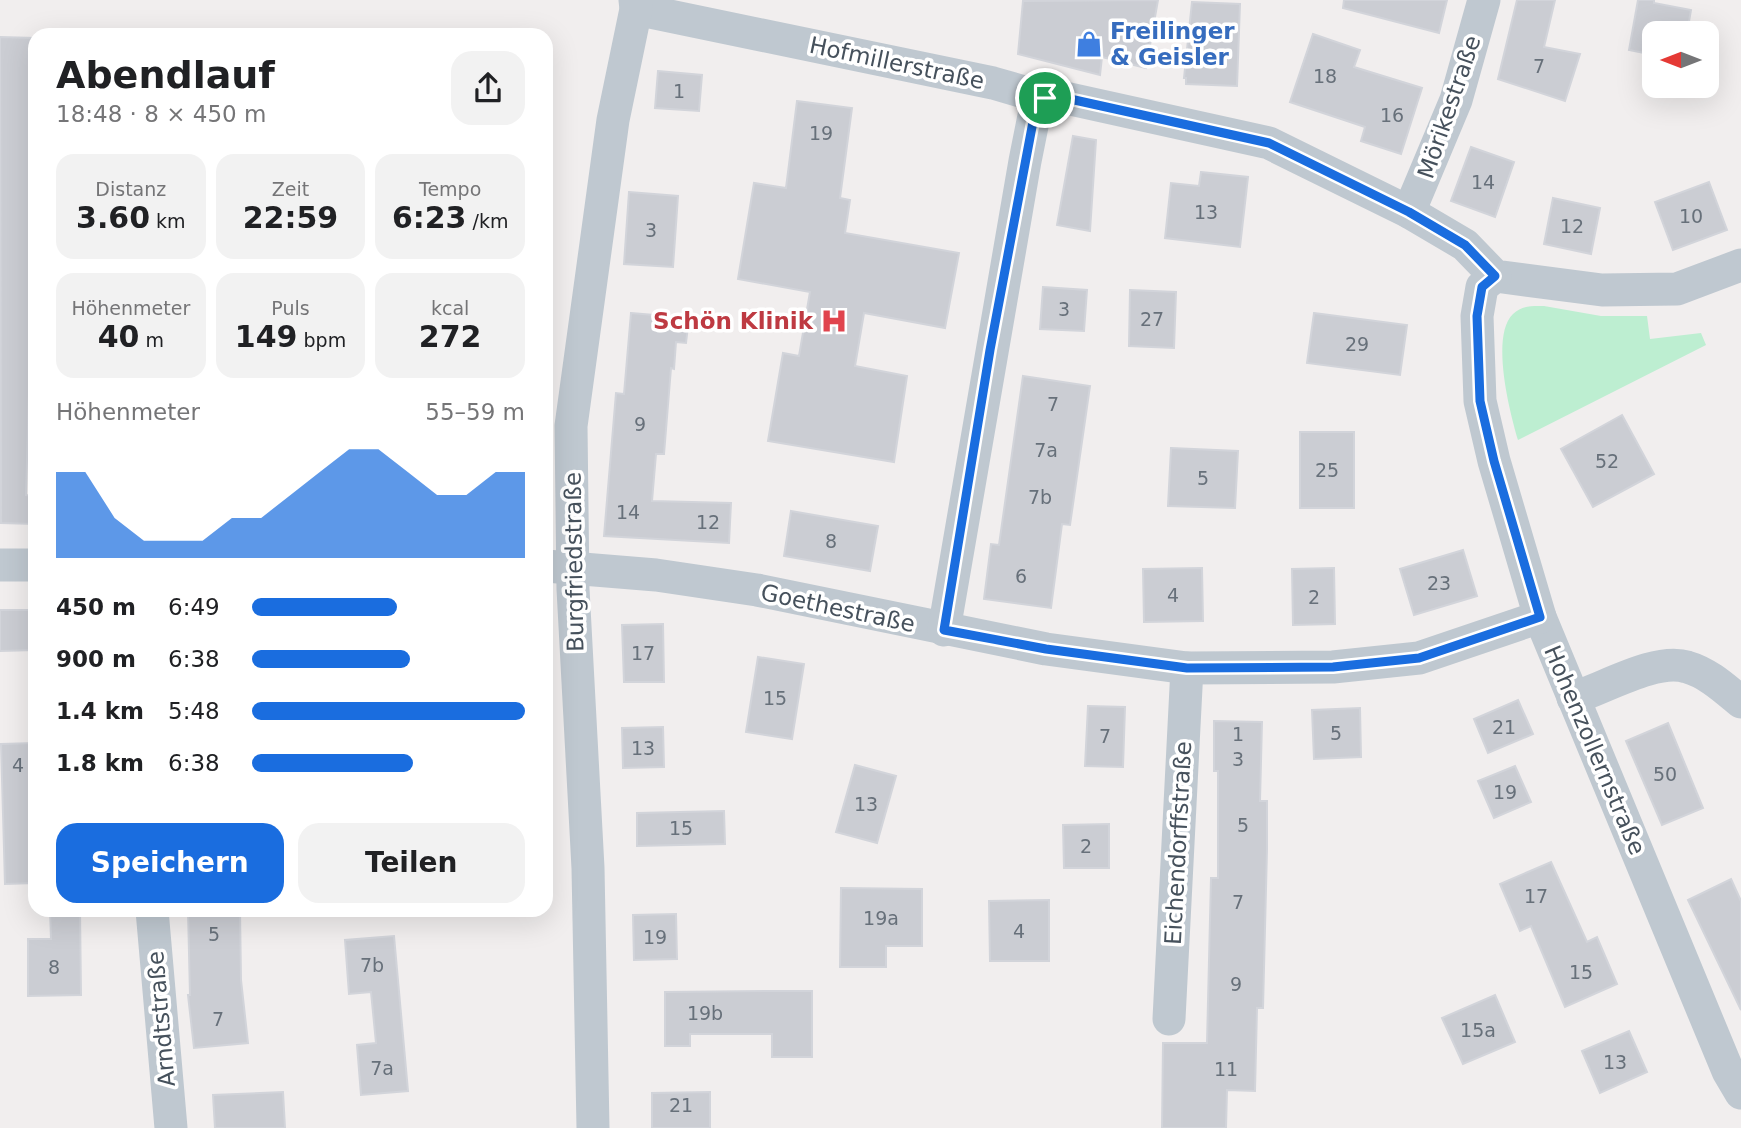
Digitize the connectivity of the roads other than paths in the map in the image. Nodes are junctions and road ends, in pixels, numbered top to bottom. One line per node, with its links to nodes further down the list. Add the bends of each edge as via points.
1 (1484, 0): 4 (street, Mörikestraße, via 1456,100)
2 (635, 4): 3 (street, Hofmillerstraße); 9 (street, Burgfriedstraße, via 613,120 571,426)
3 (1045, 98): 4 (street, Hofmillerstraße, via 1061,97 1269,143); 11 (street, via 1035,111 1025,162)
4 (1409, 212): 6 (street, Hofmillerstraße, via 1465,245)
5 (1741, 265): 6 (street, via 1677,289 1602,290)
6 (1495, 276): 10 (street, Hohenzollernstraße, via 1482,287 1477,316 1480,401)
7 (0, 565): 8 (street)
8 (28, 565)
9 (559, 567): 11 (street, Goethestraße, via 757,590); 19 (street, Burgfriedstraße, via 588,868)
10 (1540, 617): 12 (street, Goethestraße, via 1419,658 1333,667); 13 (street, Hohenzollernstraße)
11 (944, 630): 12 (street, Goethestraße)
12 (1187, 668): 16 (street, Eichendorffstraße)
13 (1573, 698): 14 (street, via 1656,667 1685,666 1714,679); 17 (street, Hohenzollernstraße)
14 (1741, 702)
15 (153, 917): 18 (street, Arndtstraße)
16 (1169, 1018)
17 (1741, 1093)
18 (171, 1128)
19 (593, 1128)

